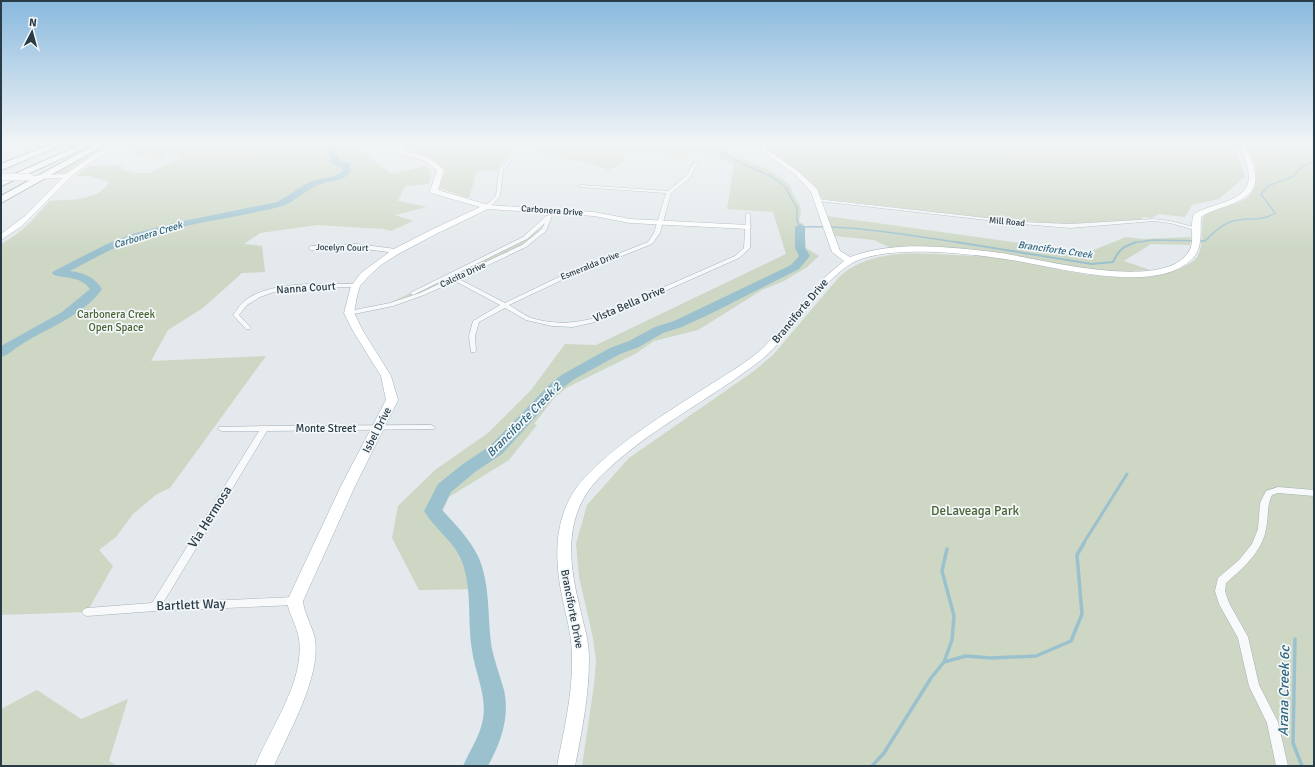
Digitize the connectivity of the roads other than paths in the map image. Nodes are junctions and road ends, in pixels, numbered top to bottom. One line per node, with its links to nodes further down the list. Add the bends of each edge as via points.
1 (36, 180): 12 (highway)
2 (56, 180): 9 (street)
3 (64, 180): 9 (street)
4 (438, 180): 14 (street, Carbonera Drive, via 434,191)
5 (500, 180): 14 (street, via 498,196)
6 (686, 180): 11 (street)
7 (803, 180): 13 (street, via 814,191)
8 (1251, 180): 19 (street, Branciforte Drive, via 1243,196 1202,211 1197,216)
9 (58, 186): 20 (street, via 25,221)
10 (580, 186): 11 (street)
11 (669, 192): 17 (street, Esmeralda Drive)
12 (1, 200)
13 (818, 200): 19 (street, Mill Road, via 1070,226 1154,220 1170,222); 23 (street)
14 (487, 207): 15 (street, Carbonera Drive); 22 (street)
15 (552, 214): 17 (street, Carbonera Drive, via 594,214); 27 (street, Calcita Drive, via 544,230 524,246); 30 (street, Calcita Drive, via 525,238 413,292)
16 (748, 214): 18 (street, Vista Bella Drive)
17 (659, 223): 18 (street, Carbonera Drive); 29 (street, Esmeralda Drive, via 657,233 650,242)
18 (748, 227): 29 (street, Vista Bella Drive, via 747,248 737,257 593,321 573,325 552,324 528,319)
19 (1195, 232): 24 (street, Branciforte Drive, via 1195,249 1191,256 1167,269 1149,272 1115,274 1081,271 995,255 904,250)
20 (1, 238)
21 (311, 248): 22 (street, Jocelyn Court, via 357,246)
22 (396, 251): 28 (street, via 372,267)
23 (836, 252): 24 (street); 25 (street); 26 (street)
24 (860, 256): 25 (street, Branciforte Drive)
25 (850, 260): 26 (street, Branciforte Drive)
26 (837, 268): 43 (street, Branciforte Drive, via 765,352 611,459 589,479 578,496 569,513 563,536 563,560 580,640 581,668)
27 (455, 279): 29 (street, Vista Bella Drive); 30 (street, Calcita Drive, via 391,305)
28 (356, 286): 31 (street); 32 (street, Nanna Court, via 282,288 252,297 241,306 236,315)
29 (504, 304): 33 (street, Esmeralda Drive, via 476,321 472,336)
30 (362, 310): 31 (street, Calcita Drive)
31 (348, 313): 34 (street, Isbel Drive, via 386,376 392,400)
32 (248, 328)
33 (474, 352)
34 (378, 427): 35 (street, Monte Street); 36 (street, Monte Street); 39 (street, Isbel Drive)
35 (430, 427)
36 (265, 428): 37 (street, Monte Street); 40 (street, Via Hermosa)
37 (222, 429)
38 (1314, 493): 44 (street, via 1278,490 1269,493 1264,503 1262,529 1256,546 1222,581 1220,591 1224,604 1243,637 1254,686 1272,722)
39 (295, 601): 40 (street, Bartlett Way); 42 (street, via 307,640 306,663 299,692)
40 (155, 607): 41 (street, Bartlett Way)
41 (87, 612)
42 (264, 766)
43 (566, 766)
44 (1282, 766)

